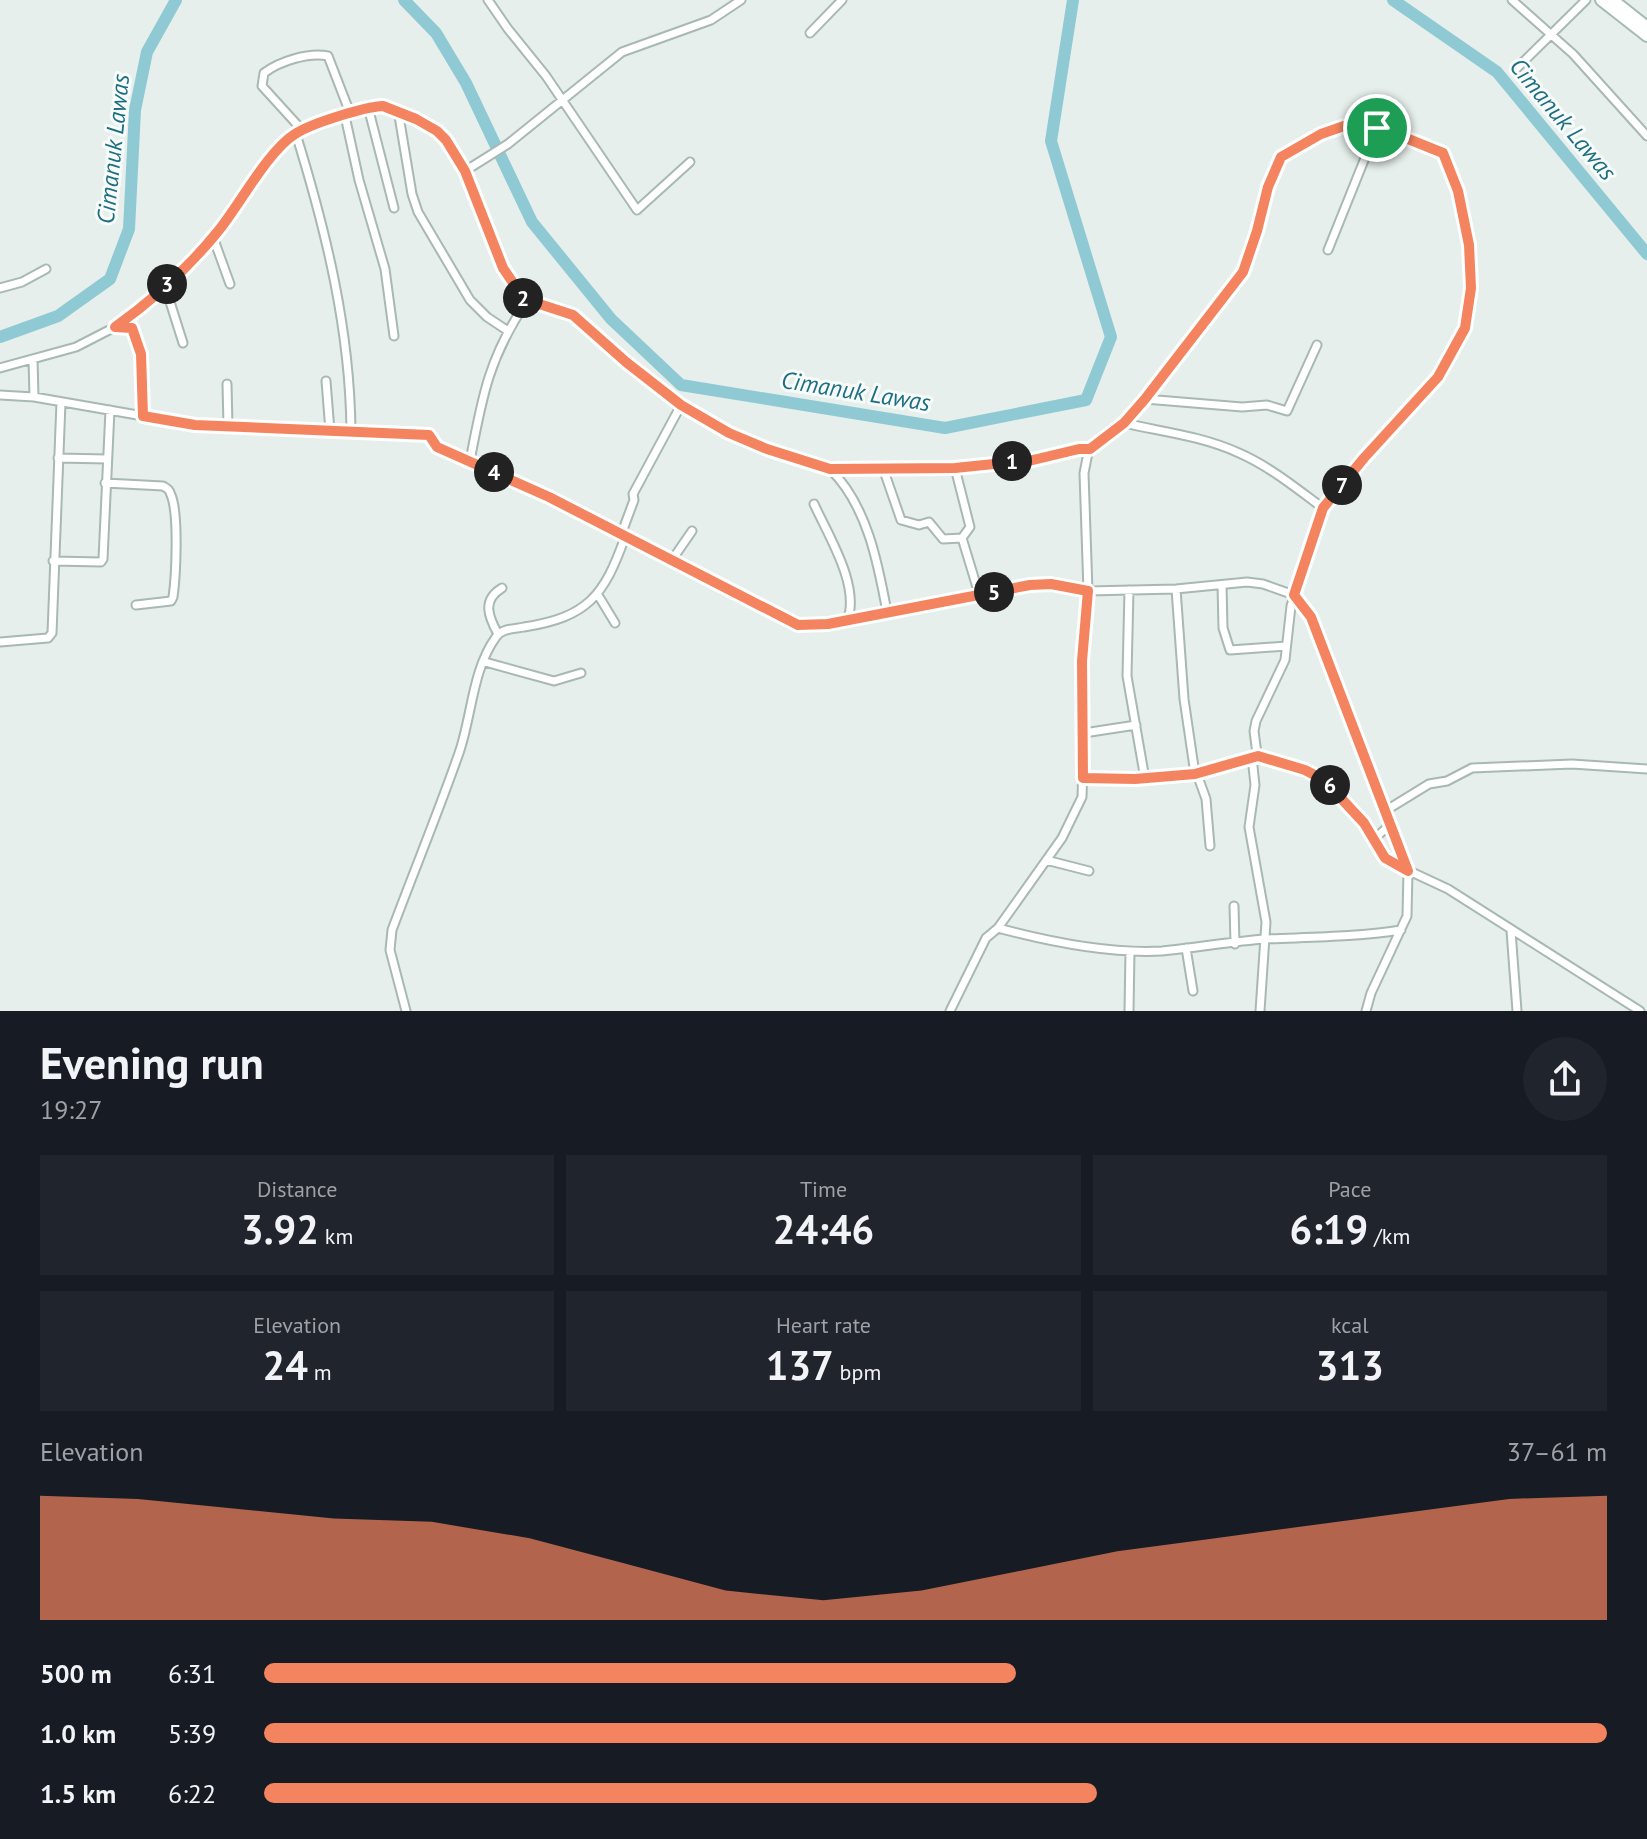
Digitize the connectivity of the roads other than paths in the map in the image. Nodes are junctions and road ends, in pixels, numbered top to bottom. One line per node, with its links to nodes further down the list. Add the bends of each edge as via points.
1 (488, 0): 13 (street)
2 (741, 0): 13 (street, via 711,20 622,52)
3 (842, 0): 9 (street)
4 (1512, 0): 10 (street)
5 (1586, 0): 10 (street)
6 (1601, 0): 11 (main road)
7 (1613, 0): 8 (main road)
8 (1647, 27)
9 (810, 33)
10 (1553, 34): 12 (street); 19 (street)
11 (1647, 36)
12 (1517, 68)
13 (562, 100): 20 (street, via 637,210); 21 (street)
14 (368, 107): 15 (street); 16 (street); 22 (street)
15 (398, 110): 21 (street, via 437,131); 31 (street, via 418,212 470,300)
16 (347, 114): 18 (street); 18 (street, via 328,56 273,66 264,73 262,86); 32 (street, via 385,269)
17 (1377, 128): 24 (street); 41 (street, via 1344,126 1281,157 1243,272); 59 (street, via 1443,153 1467,232 1469,307 1462,337 1438,377)
18 (299, 132): 23 (street, via 279,149); 49 (street, via 342,318)
19 (1647, 136)
20 (690, 162)
21 (465, 171): 29 (street, via 503,268)
22 (394, 208)
23 (213, 237): 26 (street); 27 (street)
24 (1328, 250)
25 (46, 269): 28 (street)
26 (230, 284)
27 (165, 286): 30 (street); 33 (street)
28 (0, 288)
29 (527, 301): 31 (street); 42 (street, via 573,315)
30 (115, 327): 35 (street, via 76,347); 45 (street, via 132,328 138,340)
31 (508, 331): 53 (street, via 483,392)
32 (394, 336)
33 (183, 343)
34 (1317, 345): 41 (street, via 1287,411 1265,405)
35 (33, 359): 36 (street); 40 (street)
36 (0, 368)
37 (326, 381): 48 (street)
38 (227, 384): 47 (street)
39 (0, 395): 40 (street)
40 (34, 397): 43 (street)
41 (1145, 399): 46 (street)
42 (681, 405): 55 (street, via 729,433); 61 (street, via 633,494)
43 (61, 410): 44 (street); 51 (street)
44 (110, 414): 45 (street); 52 (street)
45 (143, 416): 47 (street)
46 (1124, 423): 50 (street); 59 (street, via 1236,451)
47 (228, 426): 48 (street)
48 (330, 431): 49 (street)
49 (351, 431): 53 (street, via 426,434 437,447)
50 (1090, 449): 54 (street); 69 (street, via 1084,473)
51 (58, 458): 52 (street); 64 (street)
52 (107, 459): 57 (street)
53 (470, 461): 61 (street)
54 (955, 468): 56 (street); 62 (street, via 970,527)
55 (830, 469): 56 (street); 74 (street, via 854,499)
56 (884, 471): 62 (street, via 901,520 929,522 943,539)
57 (105, 483): 64 (street, via 103,559); 73 (street, via 163,486 172,498 173,597 165,603)
58 (814, 504): 75 (street, via 848,583 852,608)
59 (1323, 508): 70 (street)
60 (692, 531): 63 (street)
61 (623, 536): 63 (street); 72 (street, via 613,571)
62 (962, 538): 71 (street)
63 (672, 560): 75 (street, via 794,624)
64 (53, 561): 78 (street, via 51,637)
65 (1222, 585): 67 (street); 70 (street, via 1263,584); 79 (street, via 1223,628 1230,650)
66 (502, 588): 77 (street, via 488,605)
67 (1176, 589): 68 (street); 86 (street)
68 (1129, 590): 69 (street); 82 (street, via 1127,676)
69 (1088, 591): 71 (street, via 1042,584); 83 (street, via 1082,661)
70 (1297, 591): 79 (street); 89 (street)
71 (979, 594): 74 (street)
72 (598, 595): 76 (street); 77 (street, via 554,622)
73 (136, 605)
74 (887, 612): 75 (street)
75 (847, 621)
76 (615, 623)
77 (498, 634): 80 (street)
78 (0, 642)
79 (1286, 646): 84 (street, via 1282,668 1256,721)
80 (485, 662): 81 (street, via 551,680); 105 (street, via 460,750 392,930 390,950)
81 (581, 673)
82 (1136, 725): 83 (street); 88 (street)
83 (1084, 733): 87 (street)
84 (1255, 756): 86 (street); 91 (street, via 1324,780); 100 (street, via 1249,827 1264,902)
85 (1647, 769): 89 (street, via 1572,764 1472,768 1429,784)
86 (1196, 774): 88 (street); 92 (street, via 1206,799)
87 (1083, 778): 88 (street); 93 (street, via 1077,809)
88 (1145, 779)
89 (1385, 811): 90 (street)
90 (1391, 824): 91 (street); 95 (street)
91 (1374, 839): 95 (street, via 1385,858)
92 (1210, 846)
93 (1046, 860): 94 (street); 97 (street)
94 (1089, 871)
95 (1411, 872): 98 (street); 99 (street, via 1448,889)
96 (1234, 906): 101 (street)
97 (998, 928): 103 (street); 106 (street, via 986,938)
98 (1401, 930): 100 (street); 109 (street)
99 (1511, 931): 110 (street); 111 (street)
100 (1265, 939): 101 (street); 108 (street)
101 (1235, 944): 102 (street)
102 (1186, 948): 103 (street); 104 (street)
103 (1130, 951): 107 (street)
104 (1193, 991)
105 (406, 1011)
106 (950, 1011)
107 (1129, 1011)
108 (1260, 1011)
109 (1366, 1011)
110 (1517, 1011)
111 (1640, 1011)

